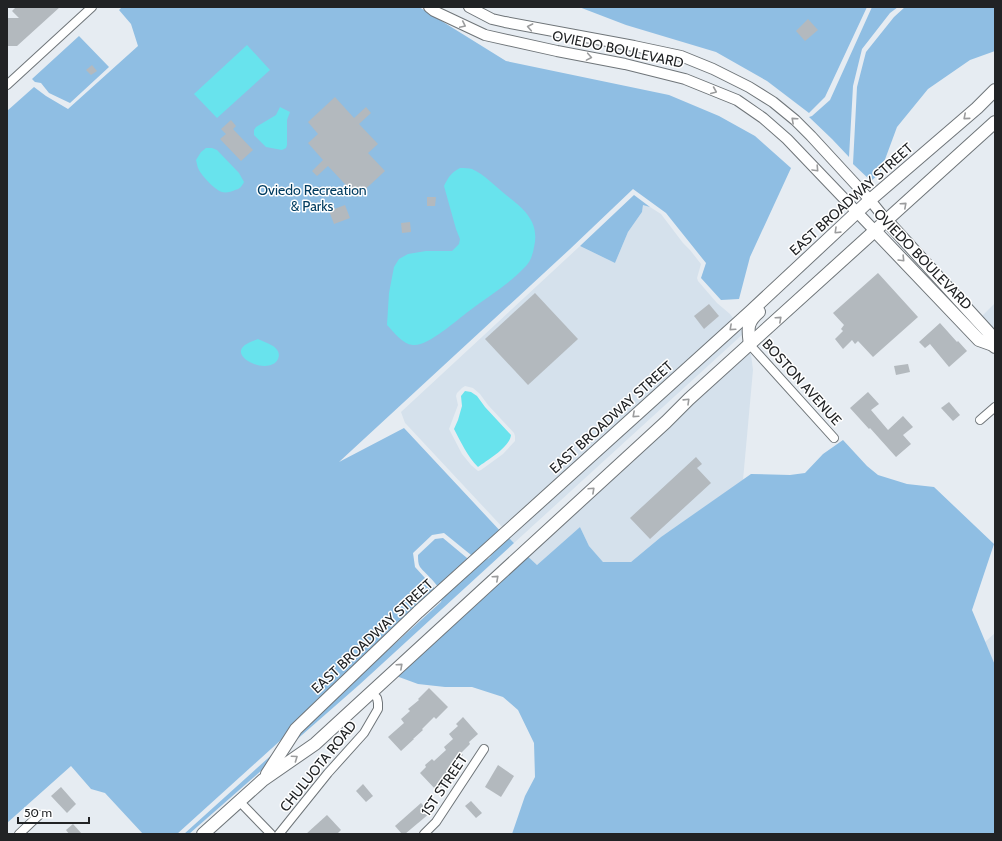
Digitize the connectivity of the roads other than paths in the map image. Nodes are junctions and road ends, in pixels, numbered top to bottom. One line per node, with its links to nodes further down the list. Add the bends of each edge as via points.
1 (92, 7): 4 (street)
2 (429, 7): 8 (street, OVIEDO BOULEVARD, one-way to 8, via 485,35 685,79 737,100 787,139)
3 (469, 7): 7 (street, OVIEDO BOULEVARD, one-way to 3, via 795,120 749,87 713,69 681,56 492,19)
4 (7, 85)
5 (995, 90): 7 (main road, EAST BROADWAY STREET, one-way to 7)
6 (995, 122): 9 (main road, EAST BROADWAY STREET, one-way to 6)
7 (870, 200): 8 (main road, EAST BROADWAY STREET); 9 (street, OVIEDO BOULEVARD)
8 (858, 212): 10 (street, OVIEDO BOULEVARD); 11 (main road, EAST BROADWAY STREET, one-way to 11)
9 (886, 220): 10 (main road, EAST BROADWAY STREET); 13 (main road, OVIEDO BOULEVARD, via 989,333)
10 (875, 231): 12 (main road, EAST BROADWAY STREET, one-way to 10); 13 (main road, OVIEDO BOULEVARD, one-way to 13, via 979,340)
11 (816, 251): 12 (main road, via 810,266 755,315 748,327); 19 (main road, EAST BROADWAY STREET, one-way to 19, via 418,612 296,729)
12 (750, 345): 16 (street, BOSTON AVENUE); 17 (main road, EAST BROADWAY STREET, one-way to 12)
13 (994, 346)
14 (995, 407): 15 (street)
15 (980, 420)
16 (834, 438)
17 (371, 692): 19 (main road, EAST BROADWAY STREET, one-way to 17, via 316,744); 25 (street, CHULUOTA ROAD, via 376,698 378,709 364,733)
18 (484, 749): 26 (street, 1ST STREET, via 436,822)
19 (262, 780): 20 (main road, EAST BROADWAY STREET)
20 (240, 801): 23 (main road, EAST BROADWAY STREET); 24 (street)
21 (39, 815): 22 (street)
22 (18, 834)
23 (203, 834)
24 (271, 834)
25 (279, 834)
26 (424, 834)

